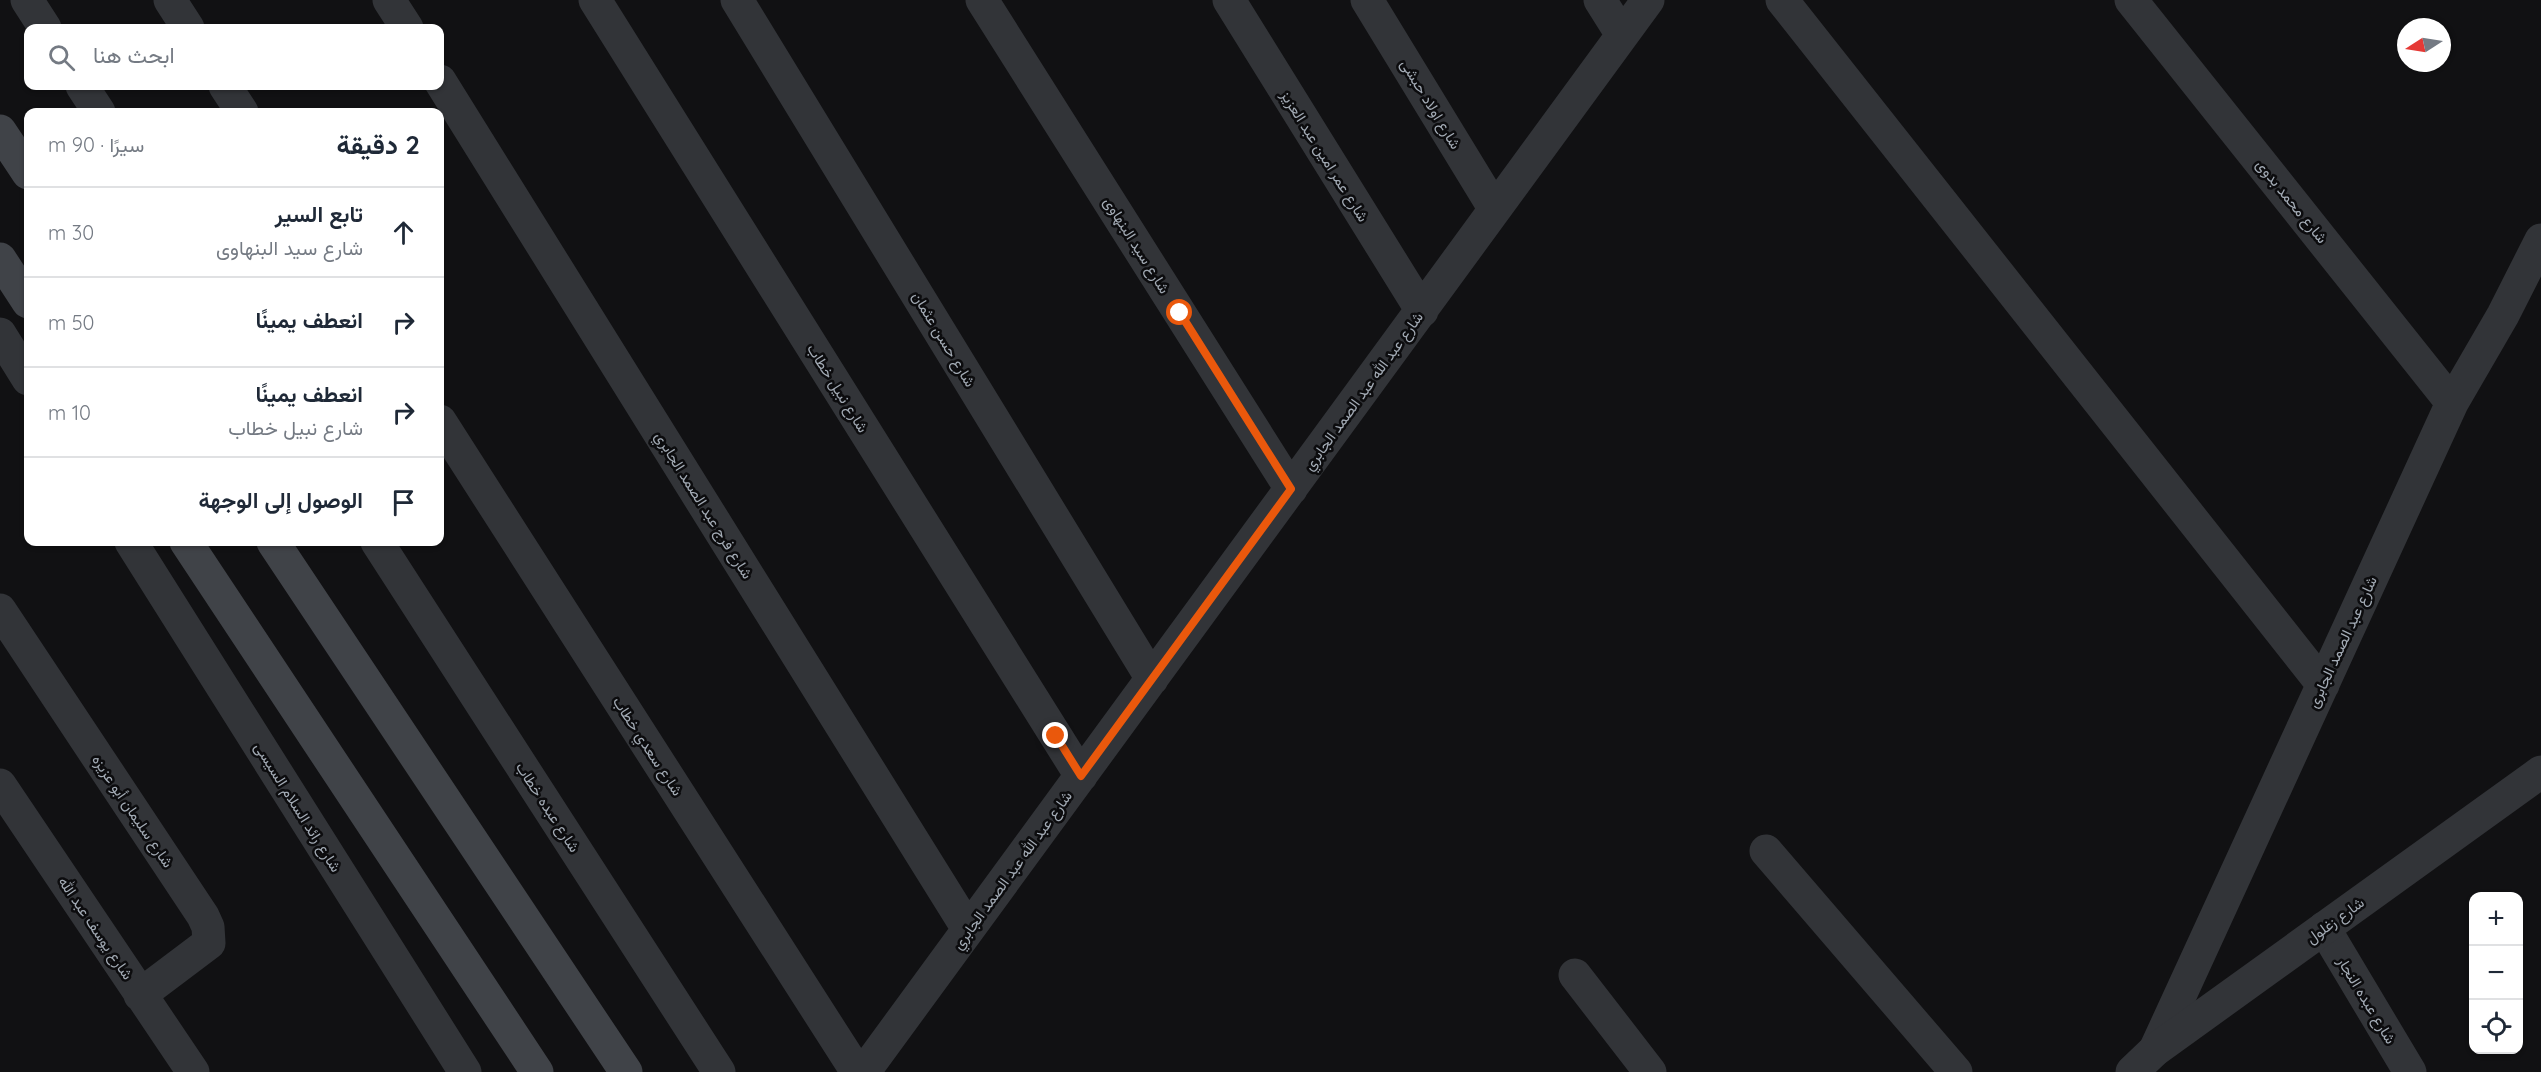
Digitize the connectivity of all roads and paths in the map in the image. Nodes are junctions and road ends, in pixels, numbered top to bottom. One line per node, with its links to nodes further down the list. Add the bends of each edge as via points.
1 (27, 0): 13 (street)
2 (170, 0): 14 (street)
3 (389, 0): 15 (street)
4 (595, 0): 42 (street, شارع نبيل خطاب)
5 (737, 0): 39 (street, شارع حسن عثمان)
6 (982, 0): 33 (street, شارع سيد البنهاوى)
7 (1229, 0): 28 (street, شارع عمر امين عبد العزيز)
8 (1367, 0): 24 (street, شارع اولاد حبشى)
9 (1600, 0): 16 (street)
10 (1648, 0): 16 (street, شارع عبد الله عبد الصمد الجابري)
11 (1782, 0): 40 (street)
12 (2131, 0): 31 (street, شارع محمد بدوى)
13 (42, 24)
14 (185, 24)
15 (404, 24)
16 (1622, 35): 24 (street, شارع عبد الله عبد الصمد الجابري)
17 (444, 87): 46 (street, شارع فرج عبد الصمد الجابري)
18 (85, 90): 20 (street)
19 (228, 90): 21 (street)
20 (96, 108)
21 (239, 108)
22 (0, 130): 23 (main road)
23 (24, 167)
24 (1494, 208): 28 (street, شارع عبد الله عبد الصمد الجابري)
25 (2541, 240): 31 (street, شارع عبد الصمد الجابرى)
26 (0, 259): 27 (main road)
27 (24, 297)
28 (1422, 311): 33 (street, شارع عبد الله عبد الصمد الجابري)
29 (0, 334): 30 (street)
30 (24, 373)
31 (2452, 403): 40 (street, شارع عبد الصمد الجابرى)
32 (444, 427): 55 (street, شارع سعدي خطاب)
33 (1291, 489): 39 (street, شارع عبد الله عبد الصمد الجابري)
34 (134, 546): 51 (street, شارع رائد السلام السيسى)
35 (189, 546): 52 (main road)
36 (276, 546): 53 (main road)
37 (379, 546): 54 (street, شارع عبده خطاب)
38 (0, 610): 48 (street, شارع سليمان أبو عزيزه, via 208,927 209,943)
39 (1152, 679): 42 (street, شارع عبد الله عبد الصمد الجابري)
40 (2323, 685): 49 (street, شارع عبد الصمد الجابرى)
41 (2541, 772): 45 (street, شارع زغلول)
42 (1081, 776): 46 (street, شارع عبد الله عبد الصمد الجابري)
43 (0, 785): 48 (street, شارع يوسف عبد الله)
44 (1767, 851): 58 (street)
45 (2324, 928): 49 (street, شارع زغلول); 60 (street, شارع عبده النجار)
46 (968, 930): 56 (street, شارع عبد الله عبد الصمد الجابري)
47 (1575, 975): 57 (street)
48 (140, 995): 50 (street, شارع يوسف عبد الله)
49 (2156, 1050): 59 (street, شارع زغلول)
50 (193, 1072)
51 (465, 1072)
52 (537, 1072)
53 (626, 1072)
54 (719, 1072)
55 (857, 1072)
56 (864, 1072)
57 (1650, 1072)
58 (1956, 1072)
59 (2132, 1072)
60 (2410, 1072)

